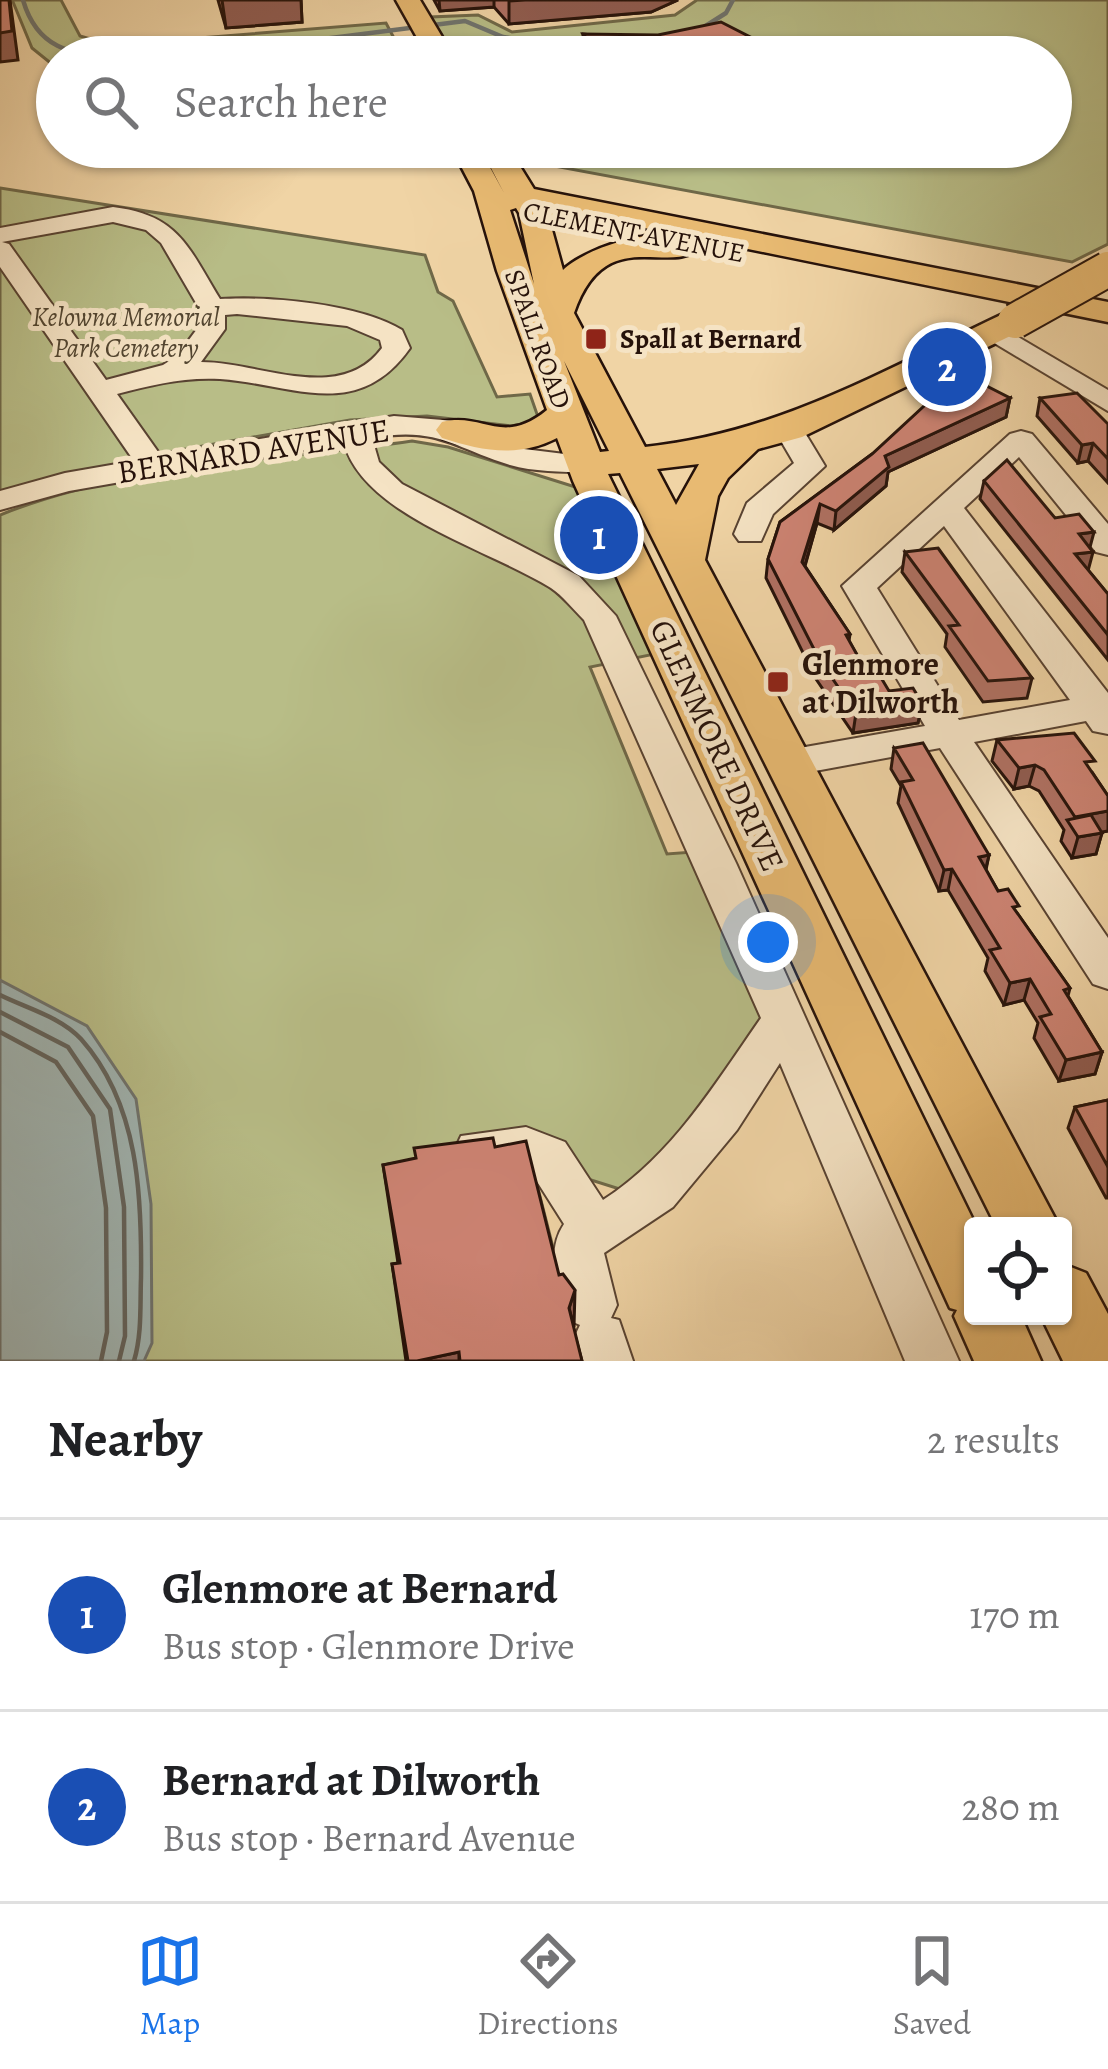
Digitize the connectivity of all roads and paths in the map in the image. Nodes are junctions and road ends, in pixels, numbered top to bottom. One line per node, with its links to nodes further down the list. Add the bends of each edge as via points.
1 (484, 168): 3 (main road, SPALL ROAD)
2 (502, 168): 3 (main road, SPALL ROAD)
3 (517, 205): 5 (main road, CLEMENT AVENUE); 9 (main road, CLEMENT AVENUE); 10 (main road, SPALL ROAD); 17 (main road, SPALL ROAD)
4 (0, 235): 8 (street, via 94,216 139,220 164,230)
5 (707, 246): 10 (main road, via 603,255 576,272); 11 (main road, CLEMENT AVENUE)
6 (0, 249): 14 (street)
7 (1108, 269): 12 (main road, BERNARD AVENUE, bridge)
8 (212, 308): 13 (street, via 211,329); 13 (street, via 257,303 362,317 392,336 396,348 373,374 330,385)
9 (1108, 312)
10 (557, 313): 16 (main road, SPALL ROAD)
11 (1108, 322)
12 (1006, 326): 15 (street); 18 (main road, BERNARD AVENUE)
13 (173, 371): 14 (street)
14 (100, 390): 23 (street)
15 (1108, 402)
16 (602, 403): 21 (main road, via 661,435); 22 (main road, SPALL ROAD)
17 (566, 415): 20 (main road, via 533,438 508,443); 22 (main road, SPALL ROAD)
18 (789, 428): 21 (main road, BERNARD AVENUE); 26 (street, via 810,466 758,510)
19 (355, 430): 20 (street, BERNARD AVENUE); 23 (street, BERNARD AVENUE); 33 (street, via 365,465 391,491 567,583 599,616)
20 (455, 430): 22 (street, BERNARD AVENUE, via 518,458)
21 (743, 443): 22 (main road, BERNARD AVENUE); 28 (main road, via 720,461 692,505)
22 (609, 462): 28 (main road, GLENMORE DRIVE); 37 (main road, GLENMORE DRIVE)
23 (154, 466): 24 (street, BERNARD AVENUE)
24 (0, 501)
25 (947, 508): 27 (street, via 1021,440); 29 (street); 30 (street, via 860,586)
26 (750, 534)
27 (1108, 545)
28 (684, 564): 31 (main road, GLENMORE DRIVE)
29 (1104, 712): 30 (street)
30 (949, 732): 31 (street); 32 (street)
31 (788, 763): 35 (main road, GLENMORE DRIVE)
32 (1108, 973)
33 (783, 1021): 36 (street, via 721,1116 656,1192); 41 (street)
34 (442, 1158): 36 (street, via 526,1147 548,1157)
35 (1023, 1217)
36 (594, 1229): 40 (street, via 579,1242 578,1257)
37 (964, 1267)
38 (1072, 1311): 43 (main road)
39 (991, 1325): 42 (main road)
40 (599, 1335)
41 (932, 1361)
42 (1008, 1361)
43 (1098, 1361)

